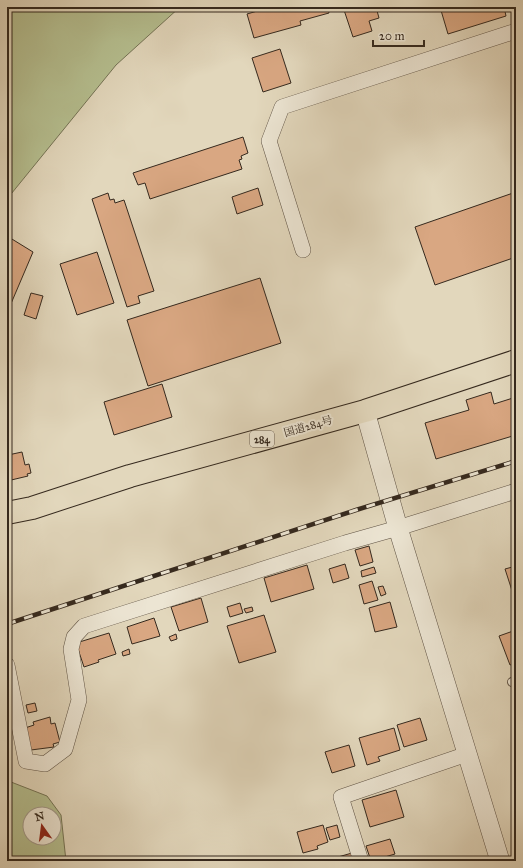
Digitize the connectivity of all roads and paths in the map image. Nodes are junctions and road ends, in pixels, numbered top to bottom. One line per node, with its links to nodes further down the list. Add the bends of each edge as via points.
1 (516, 31): 2 (street, via 282,107 269,141)
2 (303, 250)
3 (516, 361): 4 (highway, 国道284号 / 284)
4 (365, 411): 6 (highway, 国道284号 / 284, via 130,476 32,508); 7 (street)
5 (516, 490): 7 (street)
6 (7, 513)
7 (398, 528): 8 (street, via 345,542 84,626 74,637 71,649 79,700 65,749 45,764 26,762); 9 (street)
8 (7, 665)
9 (467, 754): 10 (street, via 341,797); 11 (street)
10 (361, 861)
11 (500, 861)

